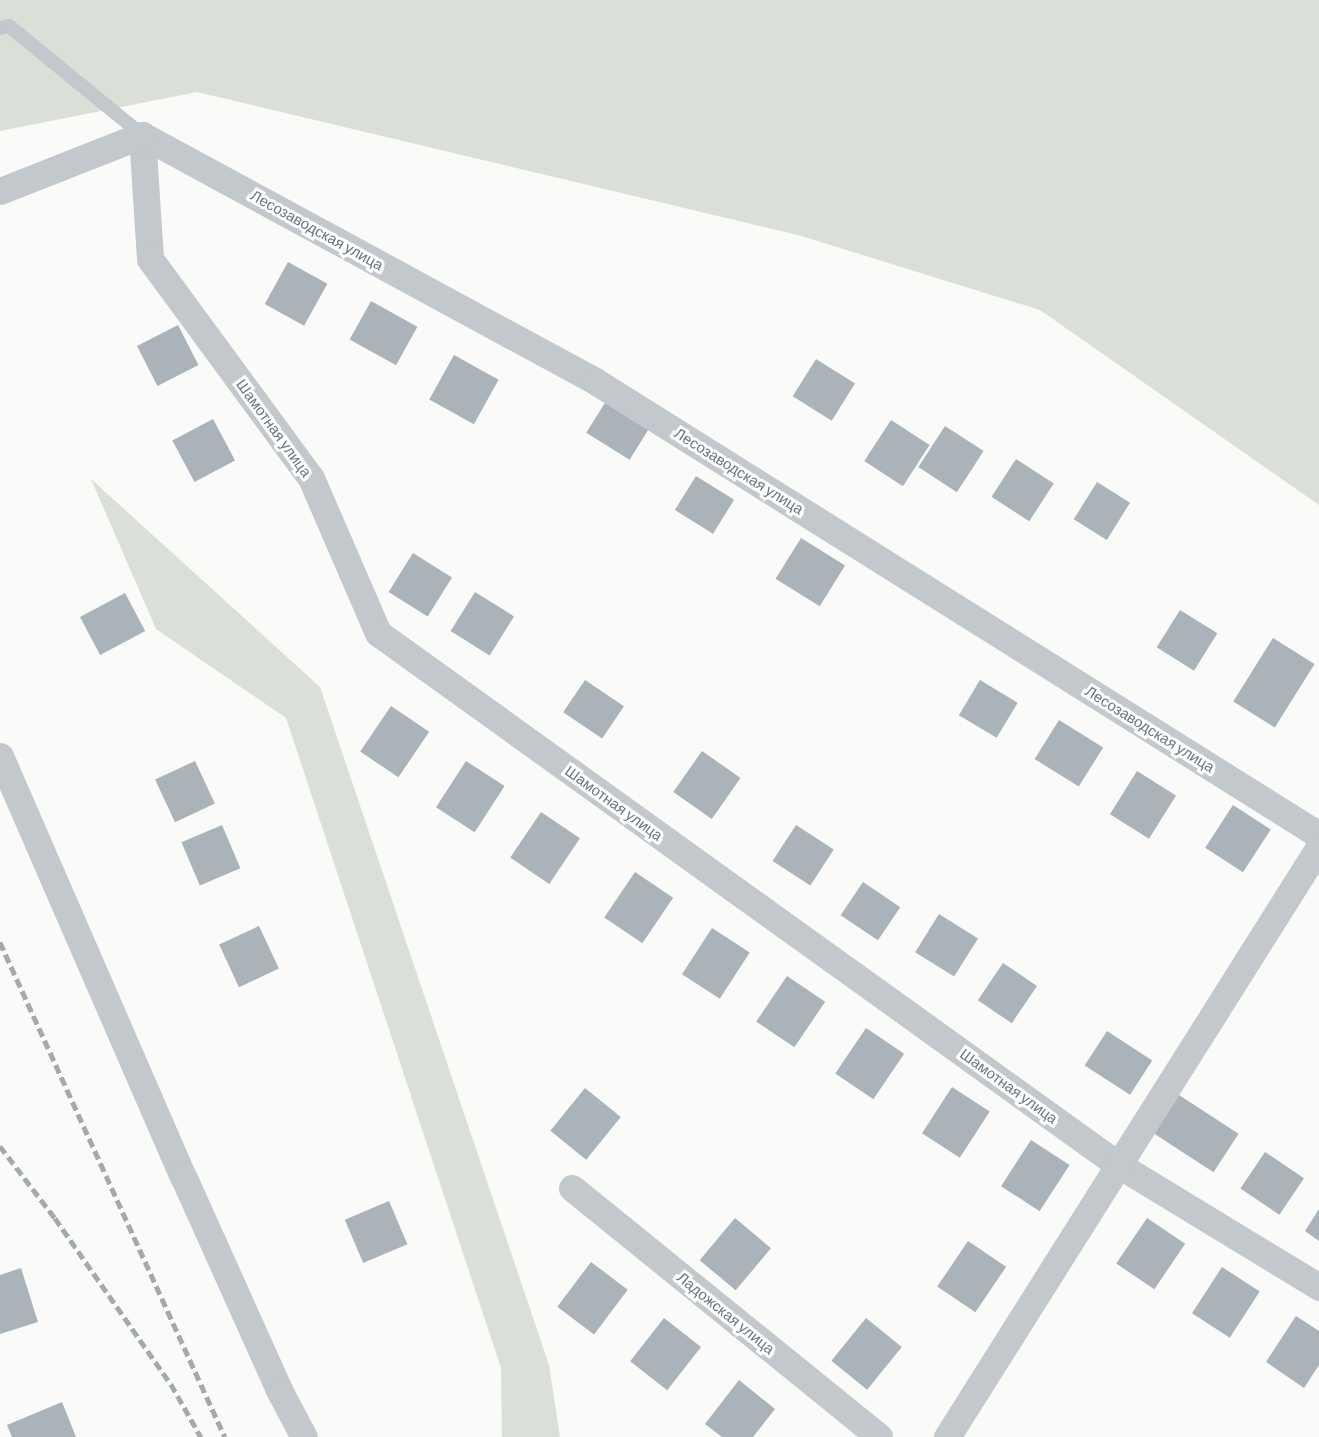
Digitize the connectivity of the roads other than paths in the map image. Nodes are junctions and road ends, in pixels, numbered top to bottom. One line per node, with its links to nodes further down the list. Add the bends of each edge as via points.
1 (0, 28): 2 (lane, via 9,27)
2 (142, 135): 3 (street); 5 (street, Лесозаводская улица, via 595,381); 7 (street, Шамотная улица, via 150,259 311,478 378,633)
3 (0, 191)
4 (0, 756): 10 (street, via 187,1187)
5 (1319, 835)
6 (1319, 847): 7 (street)
7 (1117, 1164): 9 (street, Шамотная улица); 12 (street)
8 (573, 1188): 11 (street, Ладожская улица)
9 (1319, 1287)
10 (304, 1437)
11 (879, 1437)
12 (947, 1437)

